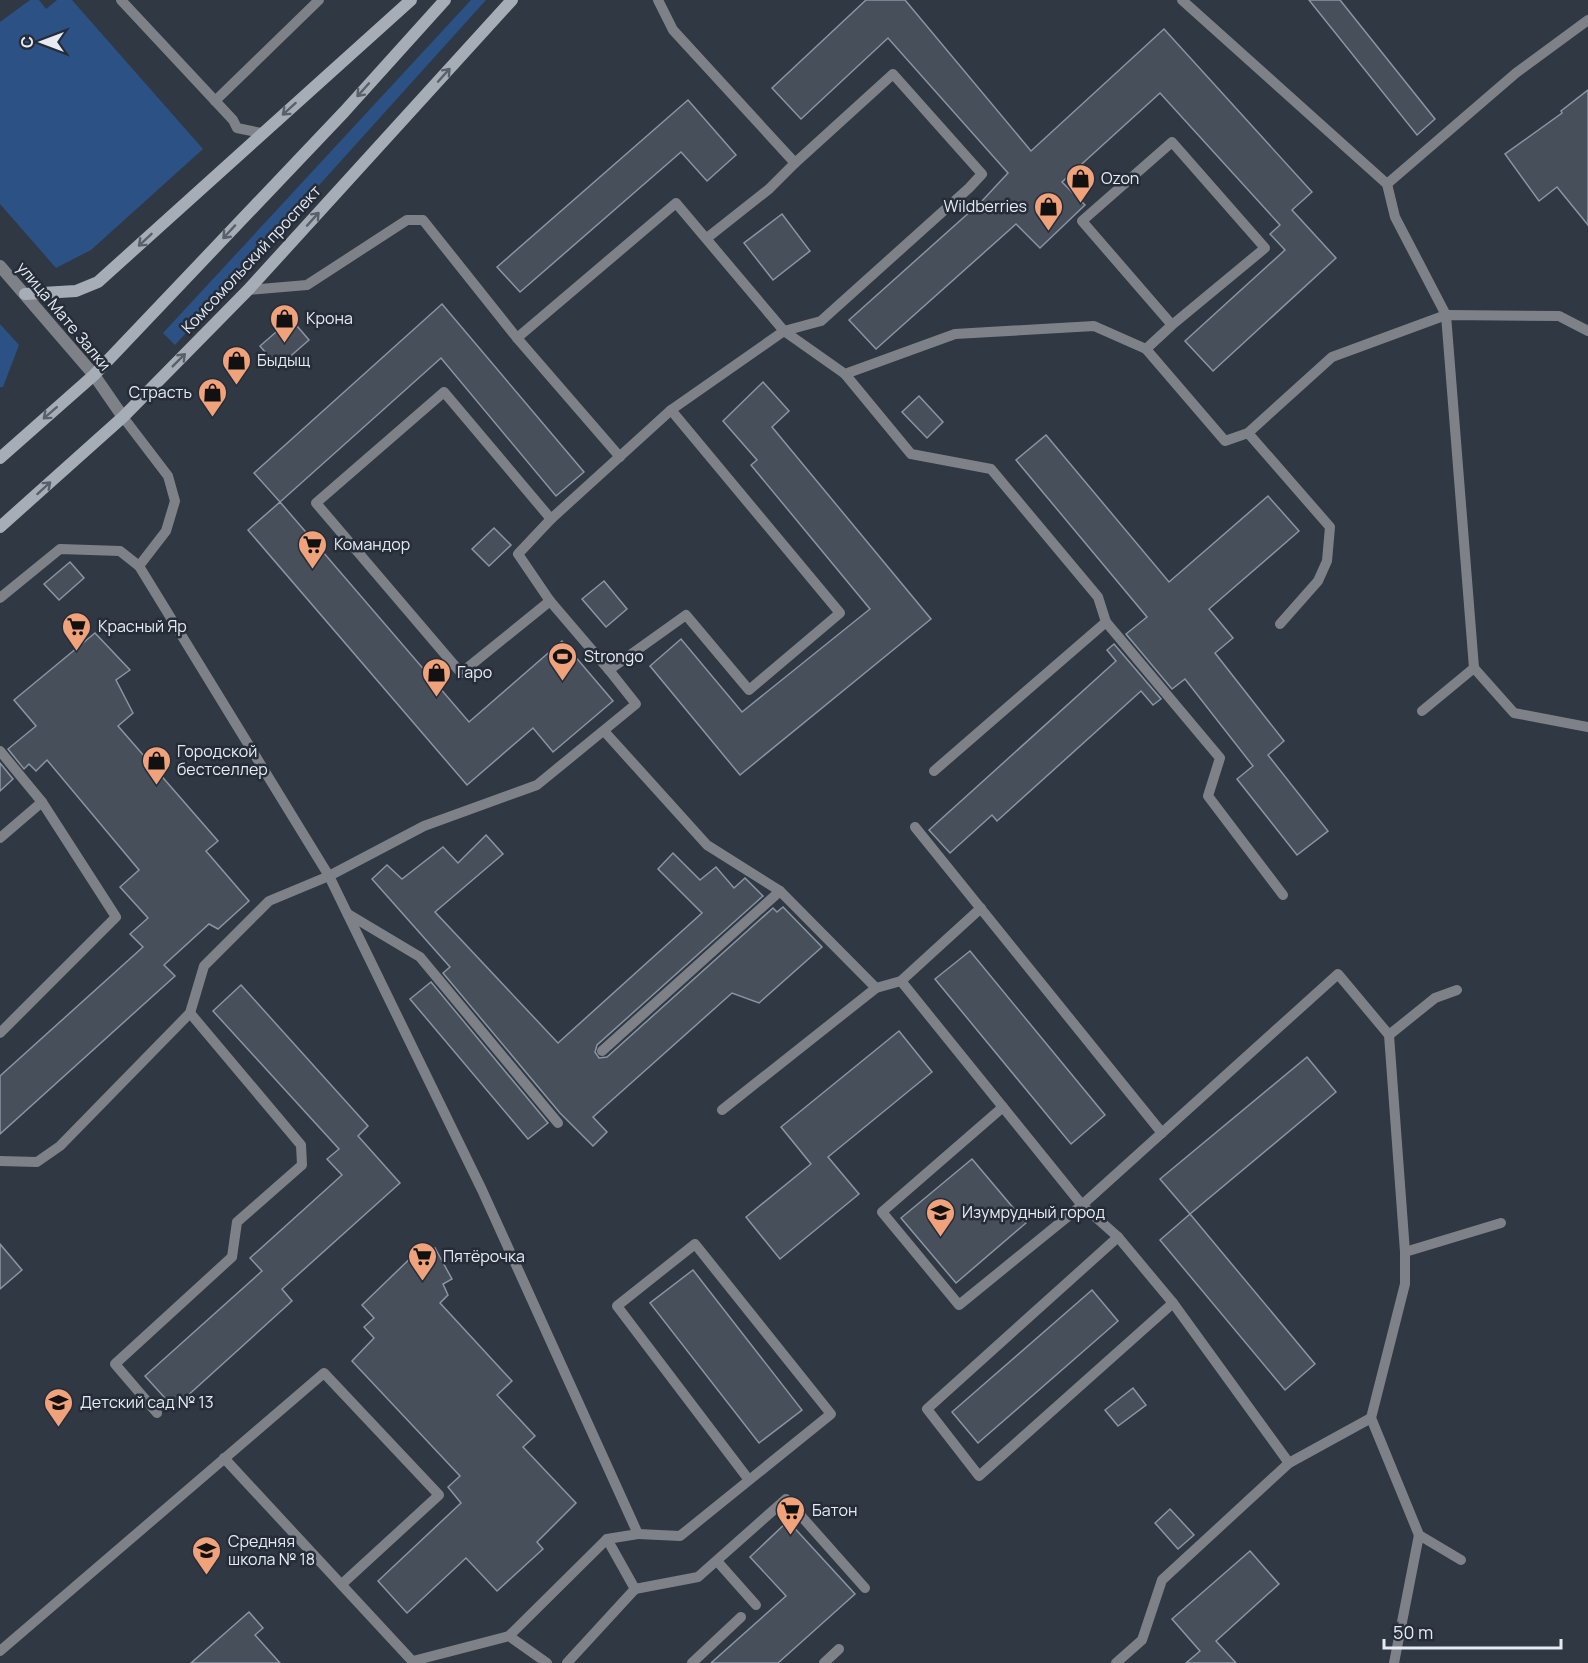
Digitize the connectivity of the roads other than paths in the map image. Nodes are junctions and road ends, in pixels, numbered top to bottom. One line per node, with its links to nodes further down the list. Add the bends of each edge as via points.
1 (121, 0): 9 (lane)
2 (319, 0): 9 (lane)
3 (411, 0): 10 (main road, one-way to 10)
4 (445, 0): 24 (main road, Комсомольский проспект, one-way to 24)
5 (512, 0): 15 (main road, Комсомольский проспект, one-way to 5)
6 (1182, 0): 12 (lane)
7 (659, 1): 11 (lane, via 673,30)
8 (1588, 20): 12 (lane, via 1516,73)
9 (215, 101): 10 (lane, via 237,128)
10 (261, 133): 16 (main road, one-way to 16, via 98,282 76,291)
11 (795, 162): 13 (lane, via 769,189); 19 (lane, via 893,74 982,174 821,321)
12 (1387, 184): 17 (lane, via 1395,217)
13 (707, 238): 19 (lane); 21 (lane, via 676,203)
14 (0, 266): 16 (street, улица Мате Залки)
15 (248, 290): 21 (lane, via 307,285 407,220 423,220); 26 (main road, Комсомольский проспект, one-way to 15)
16 (26, 294): 24 (street, улица Мате Залки)
17 (1446, 315): 20 (lane, via 1559,316); 27 (lane, via 1332,357); 37 (lane)
18 (1172, 325): 18 (lane, via 1265,248 1172,142 1083,221); 22 (lane)
19 (784, 331): 23 (lane); 25 (lane)
20 (1588, 331)
21 (517, 338): 28 (lane)
22 (1146, 349): 23 (lane, via 1094,326 955,334); 27 (lane, via 1225,441)
23 (845, 374): 35 (lane, via 911,454 991,469 1098,597)
24 (94, 375): 26 (street, улица Мате Залки); 29 (main road, Комсомольский проспект, one-way to 29)
25 (671, 410): 28 (lane); 38 (lane, via 840,613 749,690 686,615)
26 (123, 417): 31 (main road, Комсомольский проспект, one-way to 26); 32 (lane, via 168,476 175,501 166,531)
27 (1248, 433): 36 (lane, via 1330,527 1328,561 1318,581)
28 (620, 457): 30 (lane)
29 (0, 458)
30 (551, 519): 34 (lane, via 518,554); 34 (lane, via 444,392 316,503 461,673)
31 (0, 527)
32 (139, 566): 33 (lane, via 120,551 60,549); 47 (lane)
33 (0, 598)
34 (550, 601): 38 (lane)
35 (1106, 622): 43 (lane); 49 (lane, via 1220,758 1208,796)
36 (1280, 624)
37 (1474, 668): 39 (lane); 40 (lane, via 1514,712)
38 (609, 670): 41 (lane, via 636,704)
39 (1422, 711)
40 (1588, 728)
41 (604, 731): 47 (lane, via 537,785 424,826); 48 (lane, via 707,845)
42 (0, 751): 44 (lane)
43 (934, 771)
44 (42, 802): 46 (lane); 56 (lane, via 116,917)
45 (915, 827): 50 (lane)
46 (0, 838)
47 (329, 876): 51 (lane); 55 (lane, via 269,901 204,966)
48 (780, 891): 53 (lane); 58 (lane)
49 (1282, 894)
50 (981, 908): 52 (lane); 62 (lane)
51 (348, 914): 61 (lane, via 420,957); 74 (lane, via 482,1190)
52 (901, 981): 53 (lane); 59 (lane)
53 (876, 988): 60 (lane)
54 (1457, 990): 57 (lane, via 1435,998)
55 (190, 1013): 63 (lane, via 60,1146 37,1162); 69 (lane, via 301,1145 302,1165 237,1222 232,1257 115,1364)
56 (0, 1033)
57 (1389, 1035): 62 (lane, via 1338,974); 67 (lane)
58 (602, 1051)
59 (1003, 1107): 64 (lane); 64 (lane, via 882,1212 959,1305)
60 (722, 1110)
61 (558, 1123)
62 (1162, 1133): 64 (lane)
63 (0, 1161)
64 (1083, 1204): 66 (lane)
65 (1501, 1223): 67 (lane)
66 (1118, 1237): 68 (lane); 68 (lane, via 927,1409 979,1476)
67 (1405, 1252): 70 (lane, via 1405,1284)
68 (1173, 1303): 72 (lane)
69 (157, 1413)
70 (1371, 1418): 72 (lane); 75 (lane)
71 (224, 1458): 79 (lane); 79 (lane, via 324,1373 431,1486 439,1495); 86 (lane)
72 (1289, 1463): 92 (lane, via 1162,1580 1142,1640)
73 (749, 1480): 73 (lane, via 831,1414 695,1244 617,1306); 74 (lane, via 680,1536)
74 (638, 1534): 76 (lane)
75 (1419, 1535): 77 (lane); 93 (lane)
76 (607, 1539): 81 (lane); 84 (lane)
77 (1461, 1560)
78 (717, 1561): 80 (lane, via 786,1499); 81 (lane, via 698,1576); 82 (lane)
79 (342, 1584): 87 (lane)
80 (865, 1588)
81 (635, 1589): 89 (lane)
82 (756, 1605)
83 (741, 1617): 90 (lane)
84 (509, 1636): 87 (lane); 88 (lane)
85 (840, 1649): 91 (lane)
86 (0, 1652)
87 (414, 1662)
88 (547, 1663)
89 (567, 1663)
90 (692, 1663)
91 (824, 1663)
92 (1116, 1663)
93 (1394, 1663)

